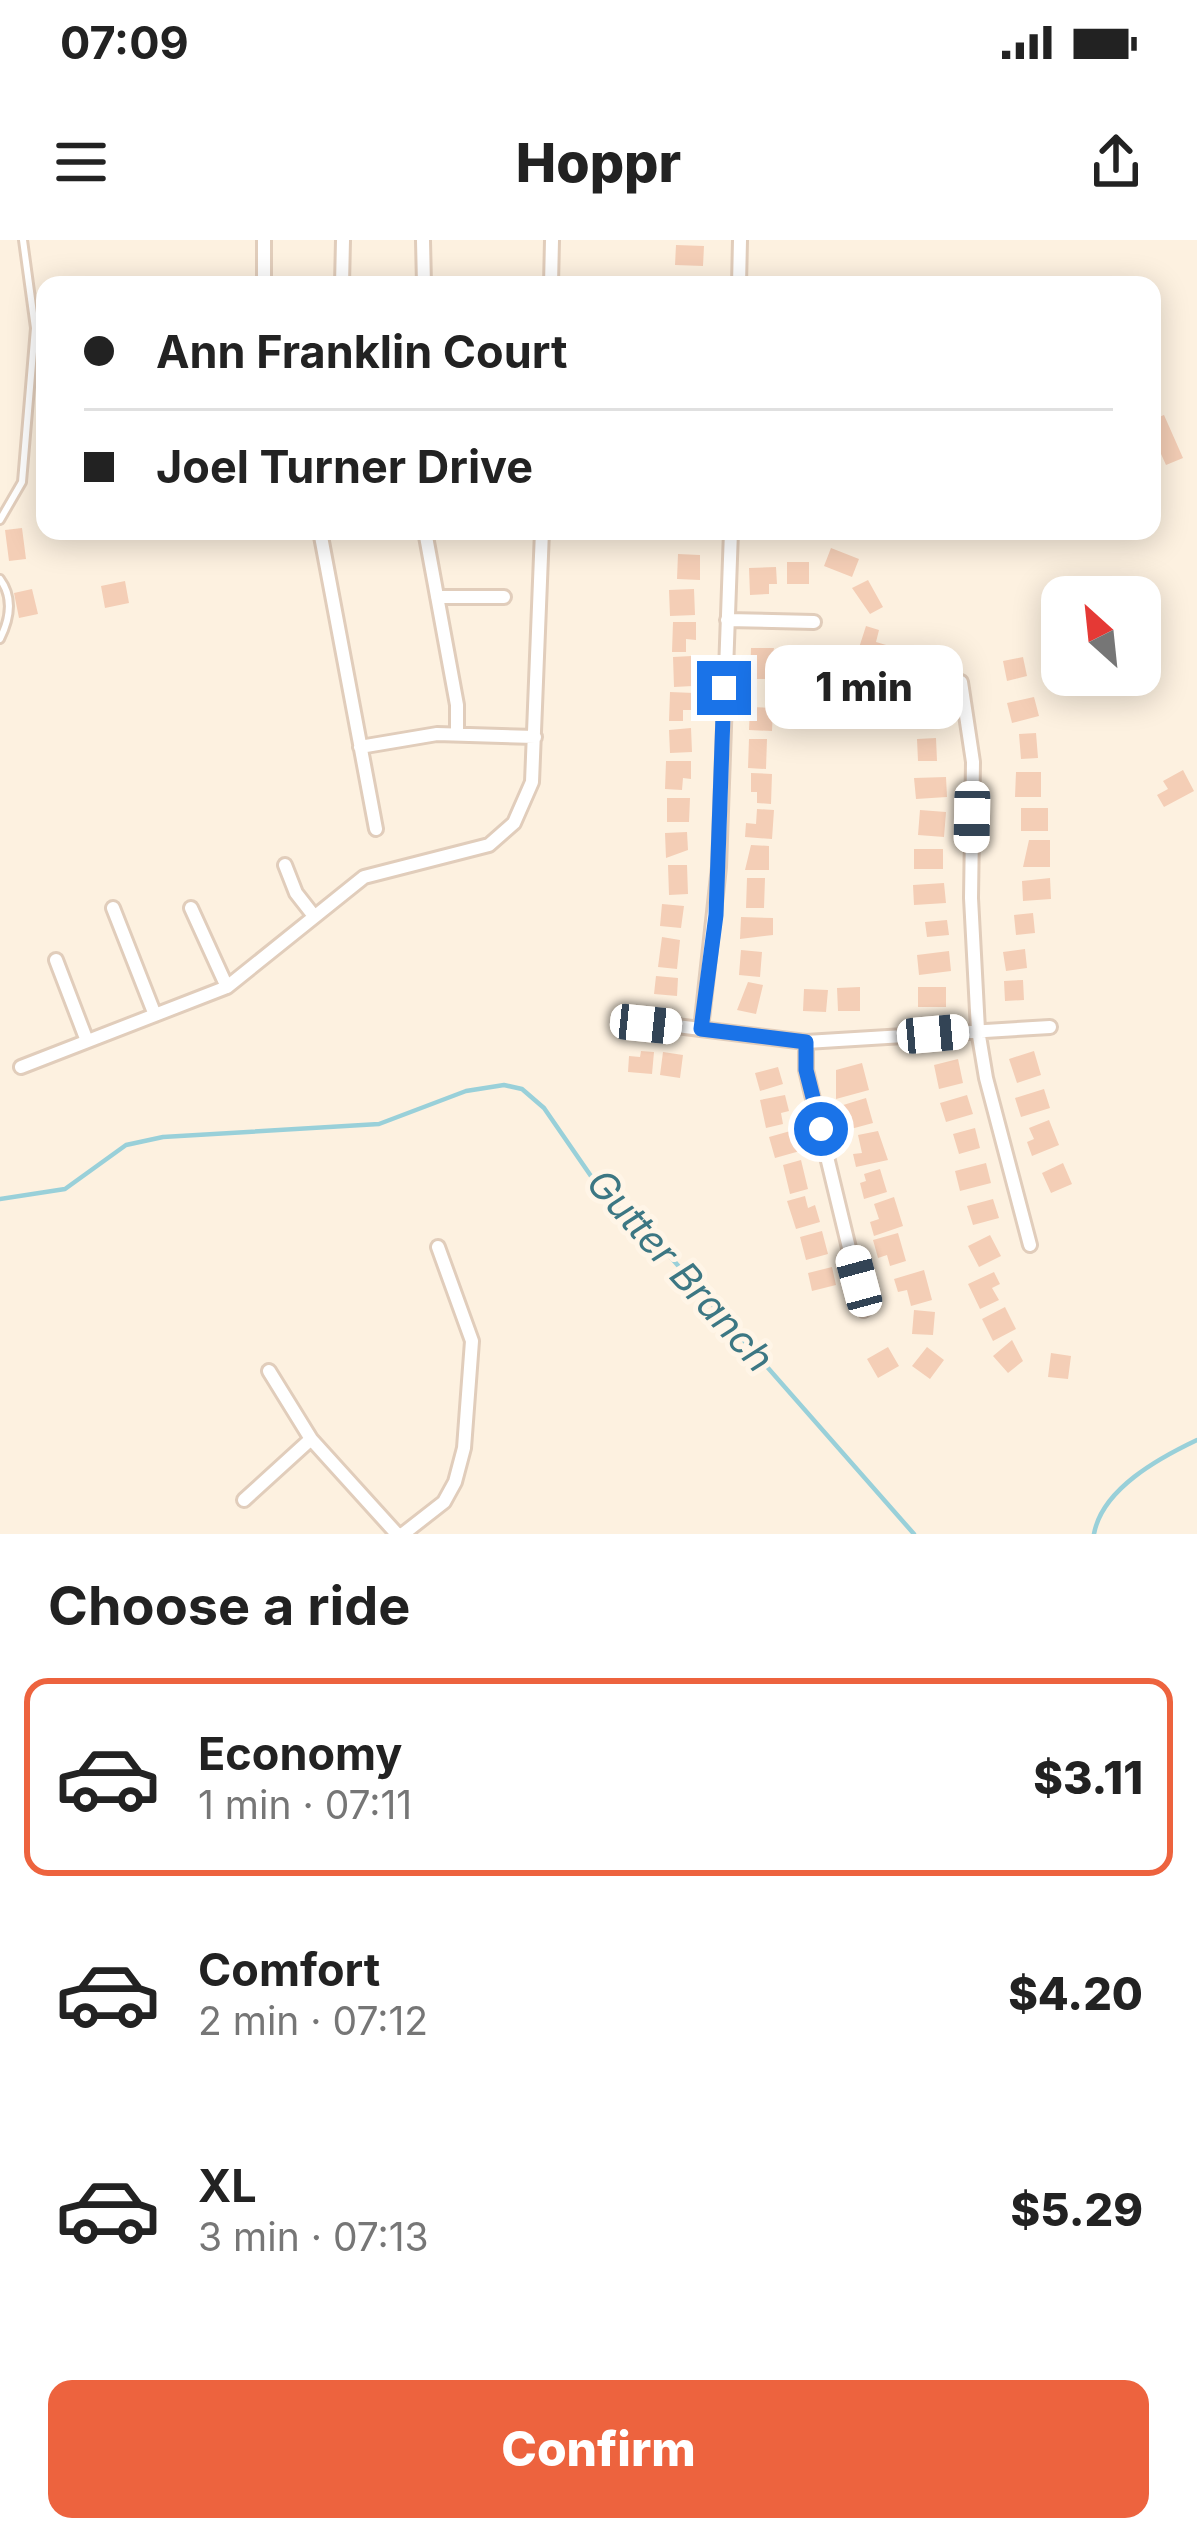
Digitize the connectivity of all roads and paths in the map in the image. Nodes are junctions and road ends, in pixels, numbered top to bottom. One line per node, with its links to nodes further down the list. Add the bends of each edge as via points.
1 (22, 240): 12 (lane, via 35,328 22,482)
2 (264, 240): 7 (street)
3 (343, 240): 8 (street)
4 (424, 240): 9 (street)
5 (552, 240): 10 (street)
6 (740, 240): 11 (street)
7 (264, 276)
8 (342, 276)
9 (424, 276)
10 (550, 276)
11 (739, 276)
12 (0, 520)
13 (322, 540): 26 (street)
14 (427, 540): 18 (street)
15 (542, 540): 25 (street)
16 (731, 540): 20 (street)
17 (0, 579): 22 (lane, via 10,592)
18 (437, 597): 19 (street); 24 (street)
19 (504, 597)
20 (727, 620): 21 (street); 37 (street, via 717,899)
21 (814, 622)
22 (0, 639)
23 (961, 682): 38 (street, via 974,762 970,898)
24 (457, 734): 25 (street); 26 (street)
25 (535, 737): 31 (street, via 530,794 498,839 468,854 364,877)
26 (361, 747): 27 (street)
27 (376, 829)
28 (285, 865): 31 (street)
29 (113, 908): 34 (street)
30 (191, 908): 33 (street)
31 (314, 916): 33 (street)
32 (56, 959): 39 (street)
33 (226, 987): 34 (street)
34 (155, 1015): 39 (street)
35 (628, 1020): 37 (street)
36 (1050, 1027): 38 (street)
37 (701, 1029): 40 (street)
38 (978, 1030): 40 (street); 42 (street)
39 (87, 1042): 41 (street)
40 (806, 1042): 44 (street)
41 (21, 1067)
42 (1030, 1245)
43 (438, 1246): 48 (street, via 472,1341 464,1448 444,1502)
44 (864, 1310)
45 (269, 1371): 46 (street)
46 (311, 1439): 47 (street); 48 (street)
47 (244, 1500)
48 (400, 1534)

